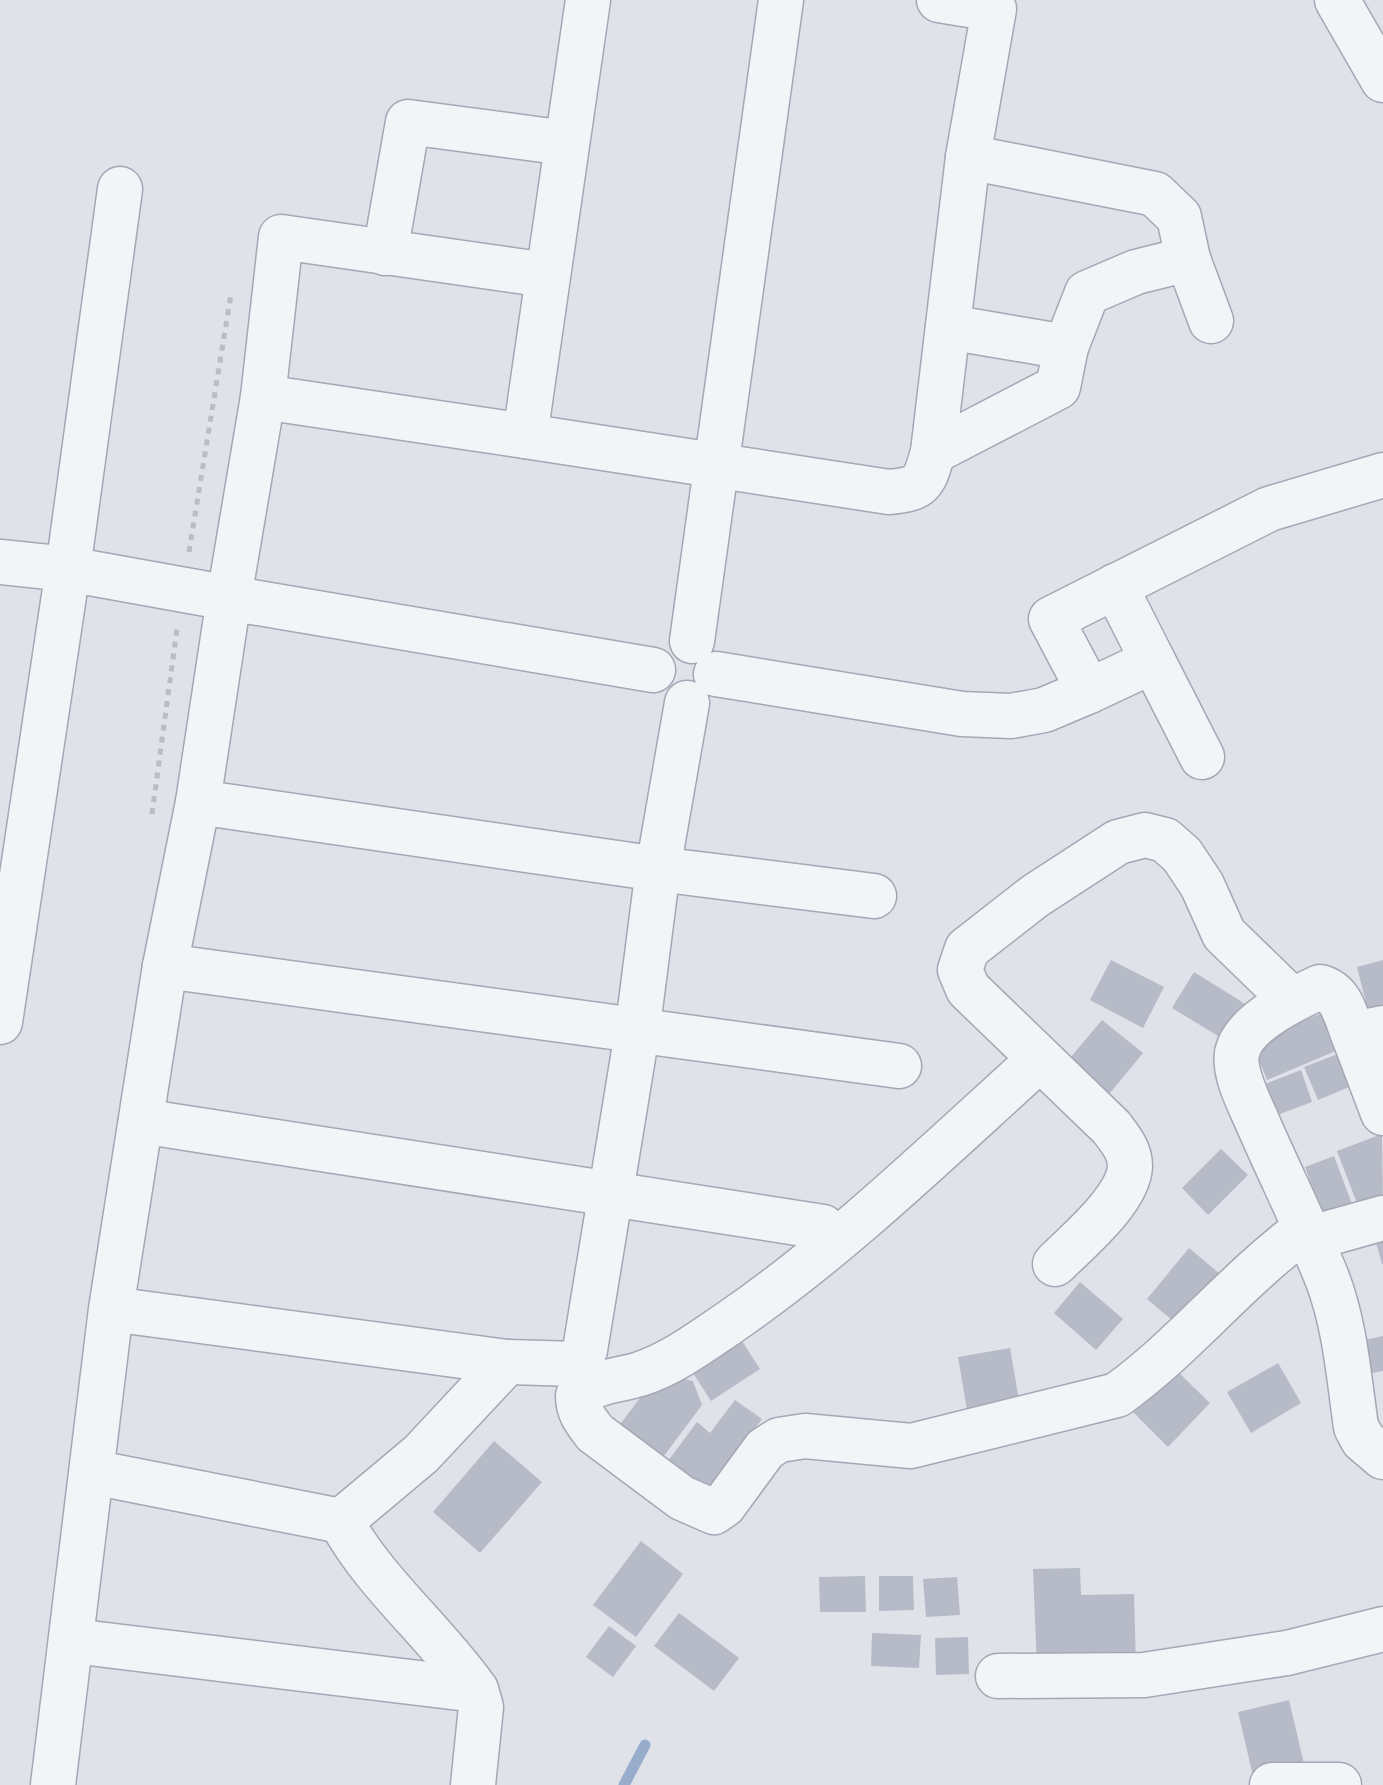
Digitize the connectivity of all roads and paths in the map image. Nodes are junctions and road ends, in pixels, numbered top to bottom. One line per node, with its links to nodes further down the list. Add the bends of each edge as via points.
1 (588, 0): 6 (street)
2 (781, 0): 19 (street)
3 (939, 0): 7 (street, via 994,9)
4 (1337, 0): 5 (street)
5 (1383, 80)
6 (566, 143): 9 (street, via 408,122); 11 (street)
7 (968, 157): 10 (street, via 1155,194 1179,217); 14 (street)
8 (120, 189): 22 (street)
9 (385, 253): 11 (street); 16 (street, via 282,235)
10 (1188, 259): 13 (street); 15 (street, via 1136,272 1087,293)
11 (547, 275): 17 (street)
12 (233, 283): 24 (path)
13 (1211, 321)
14 (948, 327): 15 (street); 18 (street)
15 (1066, 347): 18 (street, via 1058,387)
16 (263, 397): 17 (street); 25 (street)
17 (525, 436): 19 (street)
18 (933, 452): 19 (street, via 925,480 911,490 889,492)
19 (715, 464): 27 (street)
20 (1383, 475): 23 (street, via 1269,509)
21 (0, 562): 22 (street)
22 (68, 569): 24 (street); 35 (street)
23 (1115, 586): 26 (street); 28 (street, via 1051,619)
24 (183, 587): 25 (street)
25 (229, 598): 27 (street, via 653,670 655,659 670,643); 30 (street)
26 (1153, 661): 28 (street); 29 (street)
27 (698, 673): 28 (street, via 974,715 1044,710); 31 (street)
28 (1089, 691)
29 (1202, 757)
30 (198, 802): 31 (street); 33 (street)
31 (658, 869): 32 (street); 37 (street)
32 (874, 896)
33 (165, 966): 37 (street); 41 (street)
34 (1292, 1000): 36 (street, via 1320,987 1333,990); 38 (street, via 1224,934 1182,855 1165,840 1145,835 1118,842 967,949 960,970 968,989); 45 (street, via 1246,1036 1237,1053 1254,1114)
35 (0, 1022)
36 (1368, 1031): 40 (street)
37 (637, 1033): 39 (street); 42 (street)
38 (1040, 1059): 45 (street, via 818,1257 731,1321 675,1359 587,1388 578,1396 585,1421 682,1498 714,1512 765,1449 779,1440 805,1436 911,1446 1117,1395 1270,1255); 46 (street, via 1111,1127 1126,1148 1130,1168 1105,1215)
39 (899, 1066)
40 (1383, 1113)
41 (141, 1121): 42 (street); 47 (street)
42 (610, 1194): 44 (street); 48 (street, via 583,1361 570,1366)
43 (1383, 1218): 45 (street)
44 (823, 1227)
45 (1306, 1234): 49 (street, via 1337,1313 1356,1427)
46 (1055, 1264)
47 (111, 1309): 48 (street); 50 (street)
48 (507, 1362): 51 (street, via 421,1454)
49 (1383, 1457)
50 (92, 1472): 51 (street); 53 (street)
51 (341, 1521): 55 (street, via 362,1558 393,1587)
52 (1383, 1629): 54 (street, via 1287,1653 1144,1675)
53 (73, 1641): 55 (street); 56 (street)
54 (998, 1676)
55 (476, 1690): 57 (street, via 481,1707)
56 (53, 1785)
57 (473, 1785)
58 (1272, 1785): 59 (street)
59 (1339, 1785)

